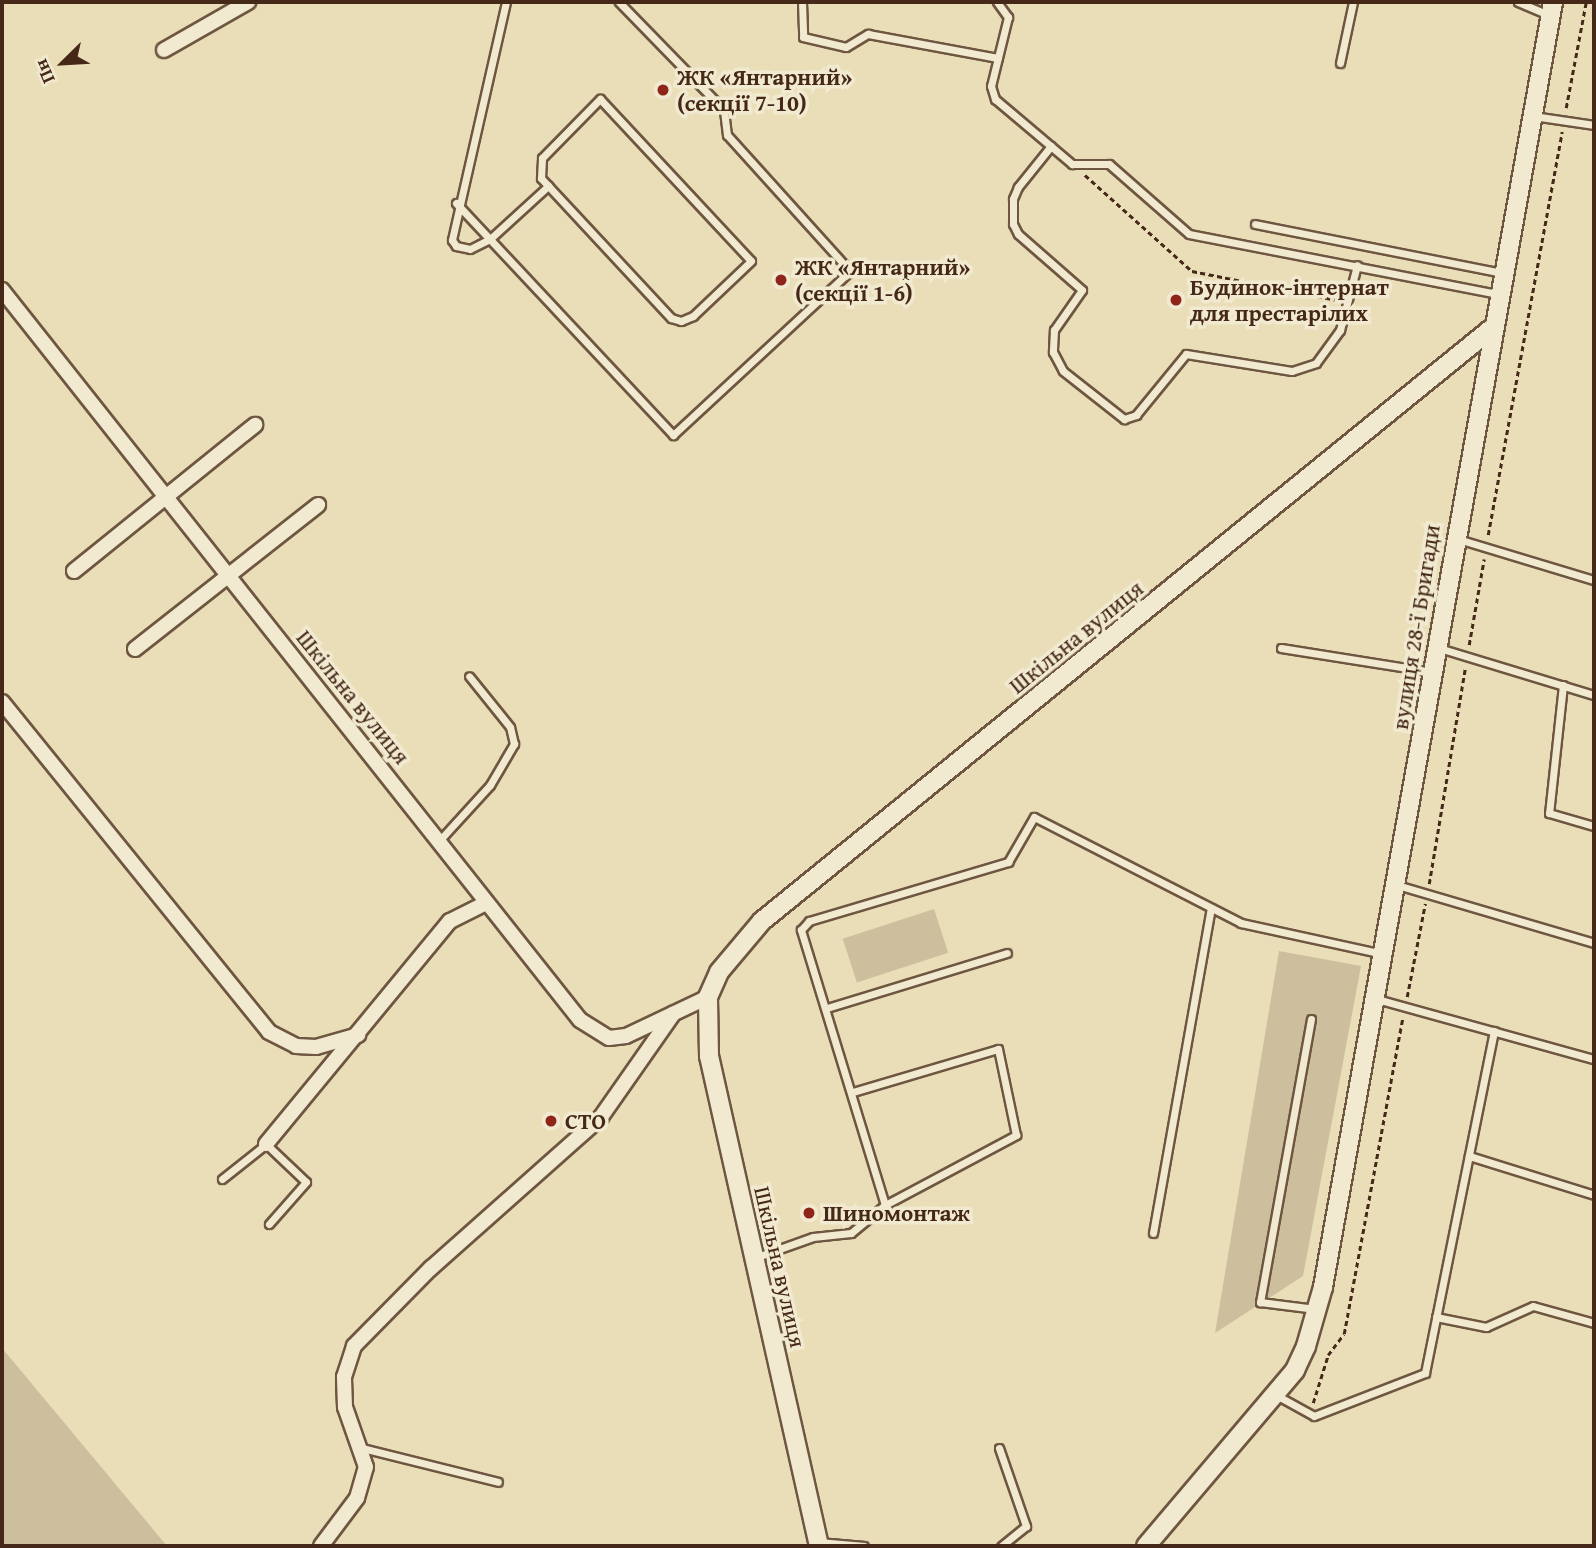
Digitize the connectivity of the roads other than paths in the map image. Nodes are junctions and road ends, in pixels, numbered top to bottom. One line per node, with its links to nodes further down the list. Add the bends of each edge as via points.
1 (248, 2): 9 (street)
2 (506, 2): 16 (lane)
3 (619, 2): 18 (lane, via 724,110 727,135 850,271 673,435)
4 (802, 2): 10 (lane, via 803,37 846,47 868,34)
5 (998, 2): 10 (lane, via 1008,16)
6 (1353, 2): 11 (lane)
7 (1518, 2): 8 (lane)
8 (1552, 9): 12 (street, вулиця 28-ї Бригади)
9 (164, 50)
10 (998, 58): 14 (lane, via 992,86 995,99)
11 (1340, 63)
12 (1532, 116): 13 (lane); 20 (street, вулиця 28-ї Бригади)
13 (1594, 125)
14 (1051, 146): 19 (lane, via 1072,164 1109,164 1189,234); 19 (lane, via 1018,187 1013,224 1017,234 1082,290 1054,330 1053,352 1063,371 1118,416 1136,415 1186,354 1292,371 1306,369 1325,354 1340,330)
15 (548, 186): 15 (lane, via 671,318 681,321 693,316 751,261 600,99 542,158 541,178); 18 (lane)
16 (456, 203): 18 (lane); 18 (lane, via 450,233 456,246 470,249)
17 (1255, 224): 20 (lane)
18 (491, 239)
19 (1357, 265): 22 (lane)
20 (1502, 273): 22 (street, вулиця 28-ї Бригади)
21 (2, 290): 25 (street, Шкільна вулиця)
22 (1498, 294): 23 (street, вулиця 28-ї Бригади)
23 (1491, 329): 27 (street, вулиця 28-ї Бригади); 47 (street, Шкільна вулиця, via 762,921 719,972)
24 (254, 425): 25 (street)
25 (165, 498): 28 (street); 29 (street, Шкільна вулиця)
26 (318, 505): 29 (street)
27 (1456, 538): 30 (lane); 31 (street, вулиця 28-ї Бригади)
28 (74, 571)
29 (227, 578): 32 (street); 40 (street, Шкільна вулиця)
30 (1594, 580)
31 (1439, 648): 34 (street, вулиця 28-ї Бригади); 36 (lane)
32 (135, 649)
33 (1281, 649): 34 (lane)
34 (1435, 672): 41 (street, вулиця 28-ї Бригади)
35 (468, 676): 40 (lane, via 510,727 514,744 490,785)
36 (1563, 685): 37 (lane); 39 (lane, via 1549,813)
37 (1594, 695)
38 (2, 702): 53 (street, via 269,1032 296,1046 316,1047)
39 (1594, 826)
40 (438, 842): 42 (street, Шкільна вулиця)
41 (1397, 885): 44 (lane); 46 (street, вулиця 28-ї Бригади)
42 (486, 903): 50 (street, Шкільна вулиця, via 594,1032 609,1038 626,1035); 53 (street, via 450,920)
43 (1211, 908): 46 (lane, via 1241,923); 49 (lane, via 1034,817 1008,862 809,921 801,930); 62 (lane)
44 (1594, 943)
45 (1007, 953): 49 (lane)
46 (1384, 954): 48 (street, вулиця 28-ї Бригади)
47 (708, 997): 50 (street, Шкільна вулиця); 63 (street, Шкільна вулиця, via 709,1056)
48 (1377, 999): 52 (lane); 64 (street, вулиця 28-ї Бригади)
49 (827, 1008): 55 (lane)
50 (674, 1013): 68 (street, via 601,1117 431,1268 354,1346 344,1377 345,1407)
51 (1311, 1019): 64 (lane, via 1260,1302)
52 (1494, 1031): 54 (lane); 57 (lane)
53 (358, 1035): 56 (street)
54 (1594, 1059)
55 (853, 1092): 60 (lane); 60 (lane, via 998,1049 1016,1135)
56 (266, 1144): 58 (lane); 61 (lane, via 306,1182)
57 (1469, 1156): 59 (lane); 65 (lane)
58 (222, 1179)
59 (1594, 1195)
60 (885, 1205): 63 (lane, via 851,1233 813,1237)
61 (269, 1224)
62 (1153, 1233)
63 (753, 1259): 71 (street, Шкільна вулиця)
64 (1317, 1309): 67 (street, вулиця 28-ї Бригади, via 1306,1346)
65 (1436, 1317): 66 (lane, via 1486,1327 1533,1306); 67 (lane, via 1425,1373 1320,1415 1306,1415)
66 (1594, 1323)
67 (1275, 1395): 75 (street, вулиця 28-ї Бригади)
68 (362, 1448): 70 (lane); 72 (street, via 363,1483)
69 (999, 1448): 74 (lane, via 1026,1526)
70 (498, 1482)
71 (819, 1544): 73 (lane)
72 (321, 1546)
73 (864, 1546)
74 (1001, 1546)
75 (1146, 1546)

